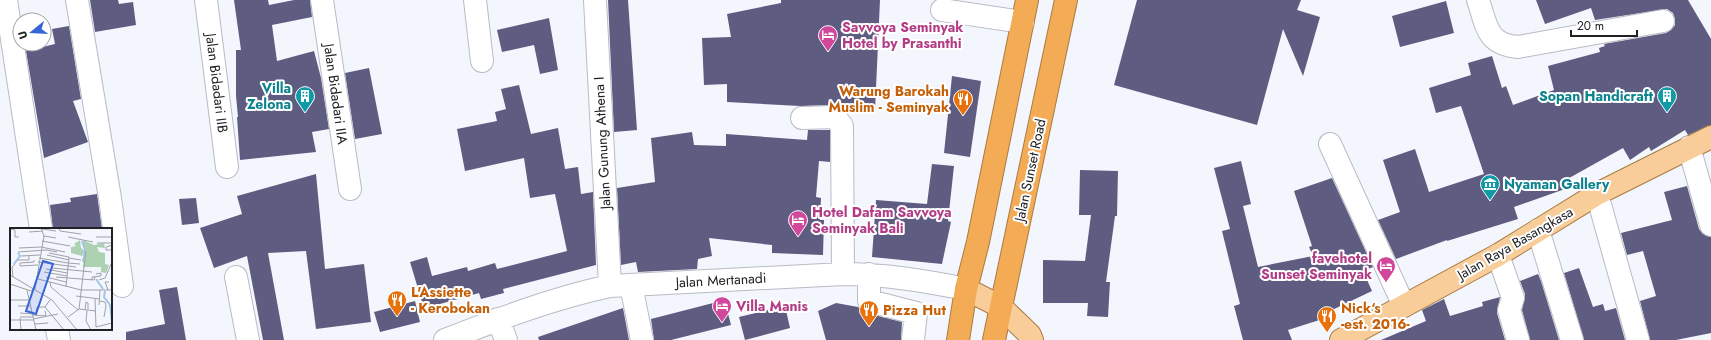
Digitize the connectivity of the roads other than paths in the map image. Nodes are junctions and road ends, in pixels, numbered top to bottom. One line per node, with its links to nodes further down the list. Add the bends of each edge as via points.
1 (6, 0): 22 (street)
2 (77, 0): 29 (street)
3 (206, 0): 18 (street, Jalan Bidadari IIB)
4 (322, 0): 19 (street, Jalan Bidadari IIA)
5 (475, 0): 13 (street)
6 (595, 0): 30 (street, Jalan Gunung Athena I)
7 (1027, 0): 12 (highway)
8 (1066, 0): 33 (highway, Jalan Sunset Road)
9 (1478, 0): 11 (street, via 1491,34 1496,41 1506,46 1518,47)
10 (942, 10): 12 (street)
11 (1663, 21)
12 (1023, 22): 31 (highway, via 978,242)
13 (482, 61)
14 (802, 118): 25 (street, via 835,117 842,126)
15 (1711, 136): 17 (main road, Jalan Raya Basangkasa)
16 (1330, 144): 32 (street)
17 (1690, 147): 20 (main road, Jalan Raya Basangkasa); 21 (street)
18 (227, 167)
19 (350, 189)
20 (1596, 194): 23 (main road, Jalan Raya Basangkasa); 48 (street)
21 (1711, 225)
22 (42, 228)
23 (1538, 230): 24 (main road, Jalan Raya Basangkasa); 47 (street)
24 (1498, 255): 32 (main road, Jalan Raya Basangkasa); 46 (street, via 1513,298 1509,310)
25 (843, 274): 26 (street, Jalan Mertanadi); 28 (street, Jalan Mertanadi)
26 (869, 274): 31 (street, Jalan Mertanadi); 42 (street, via 869,301 916,313)
27 (236, 277): 38 (street)
28 (631, 285): 30 (street, Jalan Mertanadi); 41 (street)
29 (122, 286)
30 (610, 286): 34 (street, Jalan Mertanadi, via 581,292)
31 (966, 288): 33 (main road, Jalan Mertanadi); 43 (highway)
32 (1404, 306): 36 (main road, Jalan Raya Basangkasa)
33 (1001, 307): 44 (highway, Jalan Sunset Road); 45 (main road, Jalan Mertanadi)
34 (498, 319): 39 (street, Jalan Mertanadi); 40 (street)
35 (57, 330): 37 (street)
36 (1348, 338)
37 (59, 340)
38 (248, 340)
39 (445, 340)
40 (506, 340)
41 (642, 340)
42 (913, 340)
43 (958, 340)
44 (994, 340)
45 (1032, 340)
46 (1518, 340)
47 (1572, 340)
48 (1638, 340)

